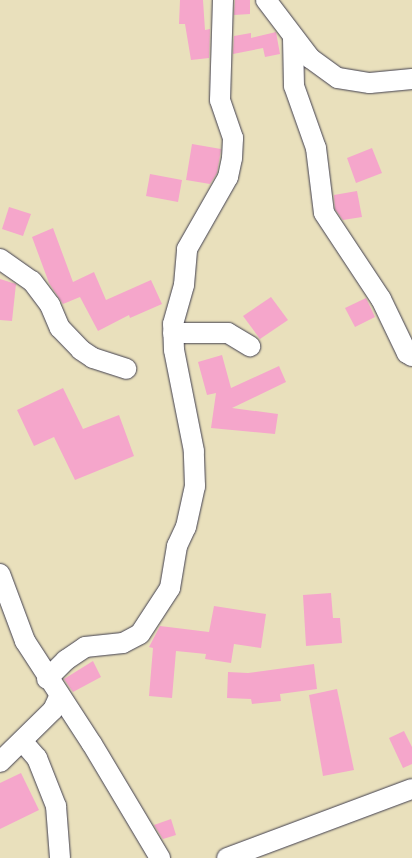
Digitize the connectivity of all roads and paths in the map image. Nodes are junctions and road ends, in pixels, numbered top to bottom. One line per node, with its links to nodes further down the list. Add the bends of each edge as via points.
1 (223, 0): 6 (street, via 220,100 233,138 232,158 228,178 187,249)
2 (266, 0): 3 (street)
3 (293, 38): 4 (street, via 310,58 338,78 370,83); 8 (street, via 294,86 316,148 324,213 381,299 407,353)
4 (412, 79)
5 (0, 259): 9 (street, via 32,281 50,305 60,328 81,350 93,358)
6 (173, 333): 7 (street, via 228,333); 11 (street, via 194,451 195,486 186,527 177,546 170,588 140,634 123,643 85,647)
7 (250, 346)
8 (412, 356)
9 (126, 368)
10 (0, 574): 11 (street, via 25,641)
11 (47, 679): 12 (street)
12 (59, 697): 13 (street, via 53,710); 17 (street, via 92,744)
13 (23, 742): 14 (street); 16 (street, via 37,758 53,797 60,830)
14 (0, 762)
15 (412, 789): 18 (street)
16 (60, 858)
17 (160, 858)
18 (227, 858)

